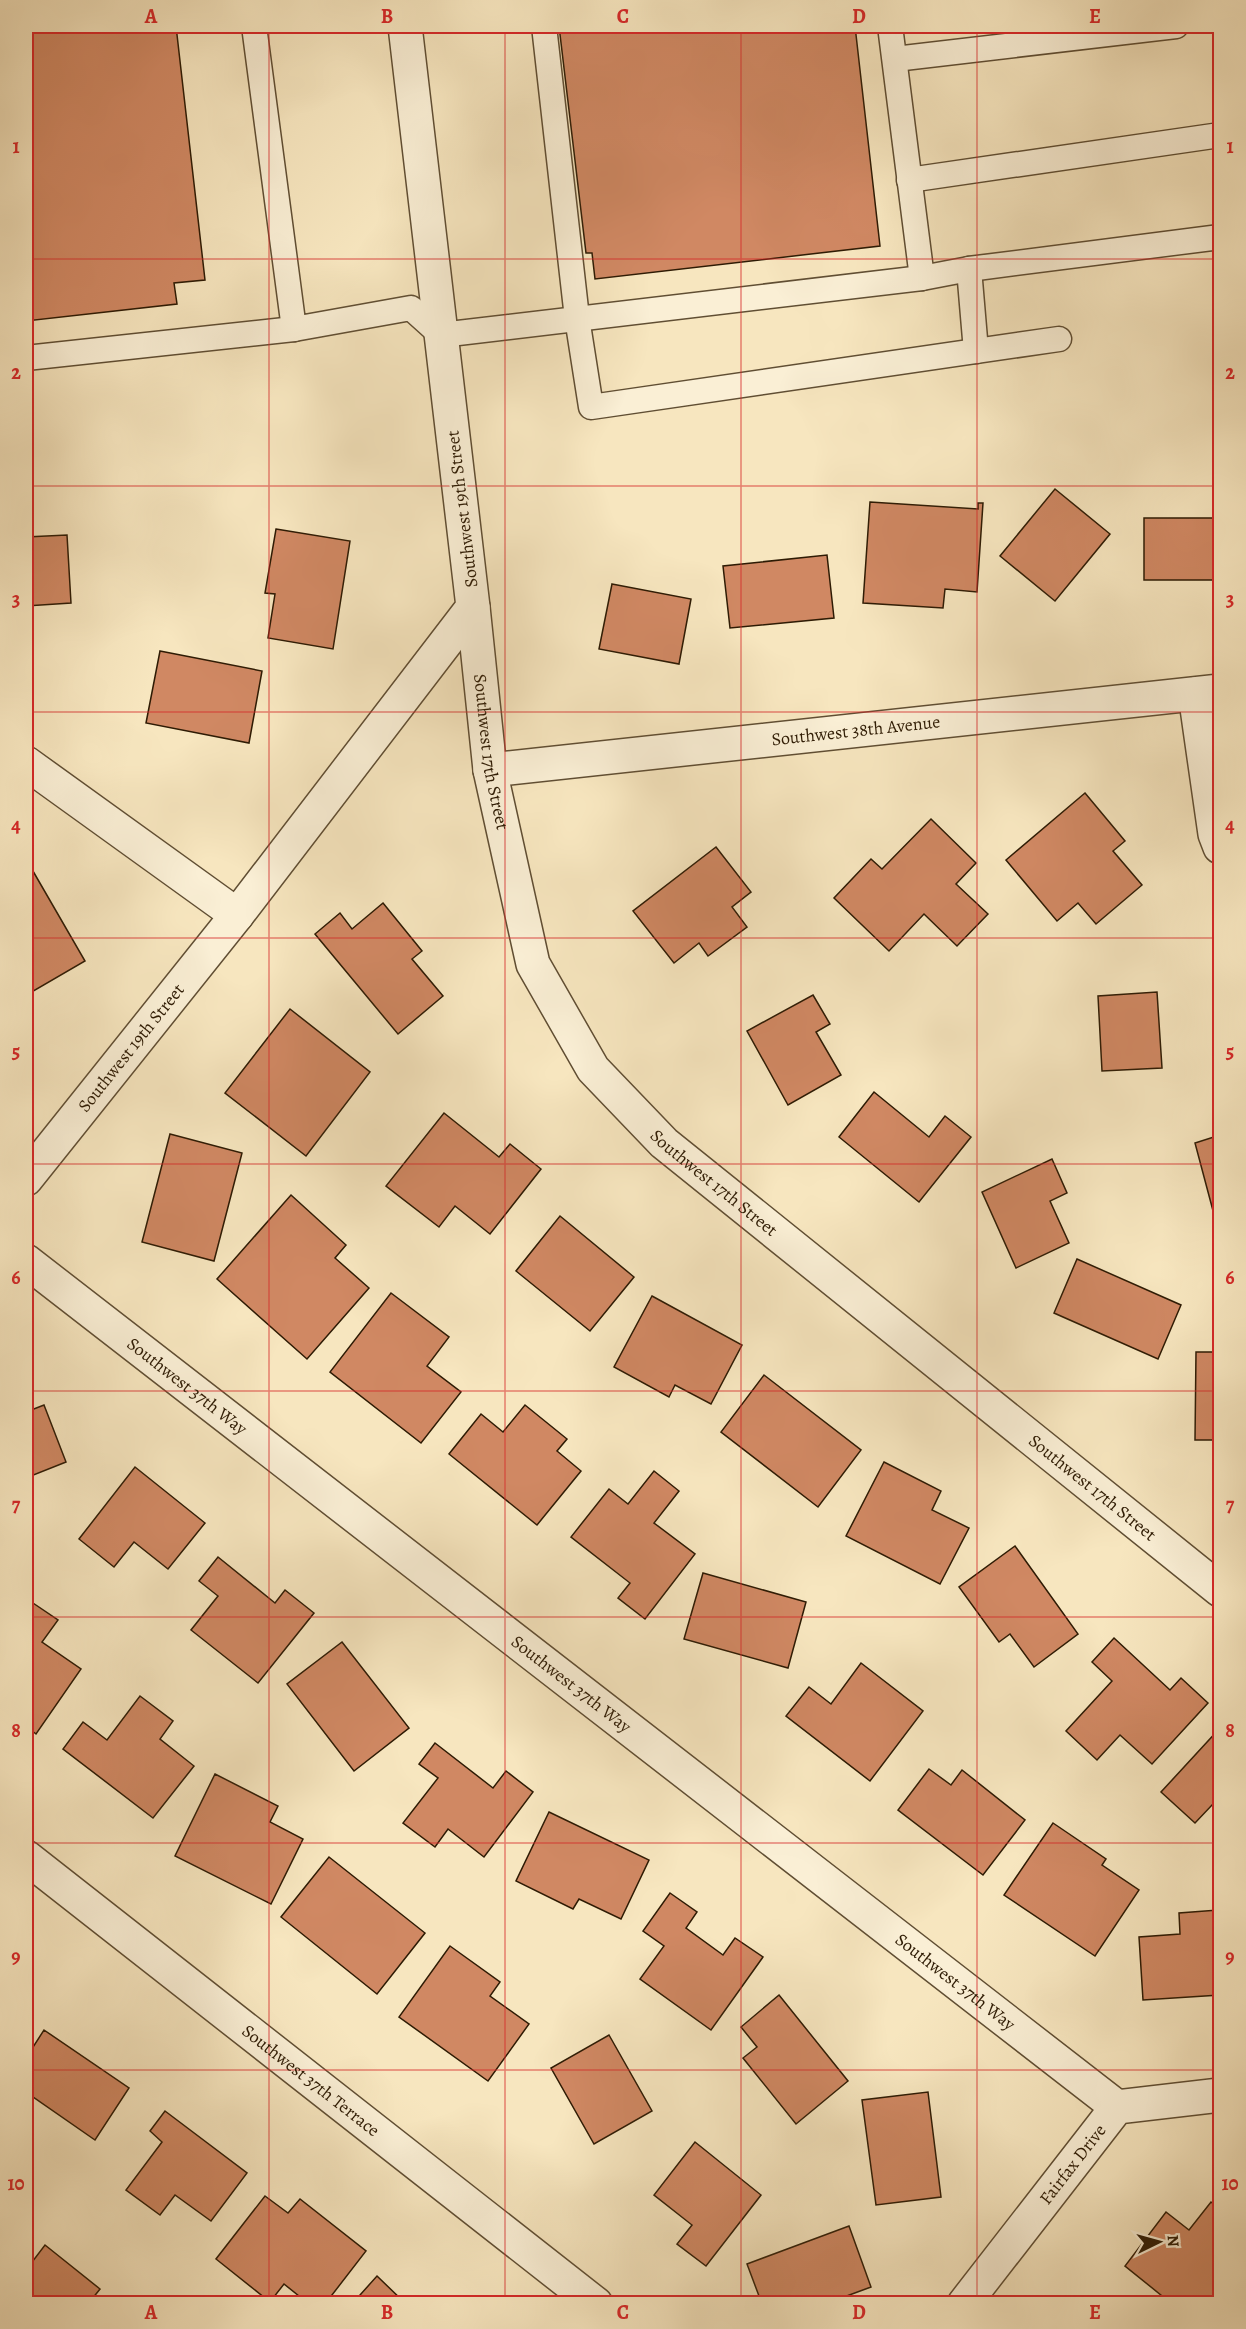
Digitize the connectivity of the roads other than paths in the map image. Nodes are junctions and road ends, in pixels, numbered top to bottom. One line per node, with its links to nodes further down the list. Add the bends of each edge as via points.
1 (254, 26): 13 (lane)
2 (405, 26): 14 (street, Southwest 19th Street)
3 (544, 26): 12 (lane)
4 (890, 26): 6 (lane)
5 (1176, 26): 6 (lane)
6 (895, 59): 8 (lane)
7 (1221, 135): 8 (lane)
8 (909, 180): 11 (lane)
9 (1221, 237): 10 (lane)
10 (969, 268): 11 (lane); 16 (lane)
11 (922, 278): 12 (lane)
12 (577, 318): 14 (lane); 16 (lane, via 591,407)
13 (294, 329): 14 (lane, via 411,308); 17 (lane)
14 (441, 335): 18 (street, Southwest 19th Street)
15 (1059, 339): 16 (lane)
16 (976, 351)
17 (26, 358)
18 (473, 607): 21 (street, Southwest 17th Street); 23 (street, Southwest 19th Street)
19 (1208, 693): 21 (street, Southwest 38th Avenue); 22 (street, via 1215,834)
20 (26, 763): 23 (street)
21 (490, 770): 26 (street, Southwest 17th Street, via 533,964 593,1069 664,1143)
22 (1221, 848)
23 (237, 915): 24 (street, Southwest 19th Street)
24 (26, 1179)
25 (26, 1261): 29 (street, Southwest 37th Way)
26 (1221, 1590)
27 (26, 1857): 30 (street, Southwest 37th Terrace)
28 (1221, 2095): 29 (street, Fairfax Drive)
29 (1117, 2107): 31 (street, Fairfax Drive)
30 (596, 2304)
31 (964, 2304)

